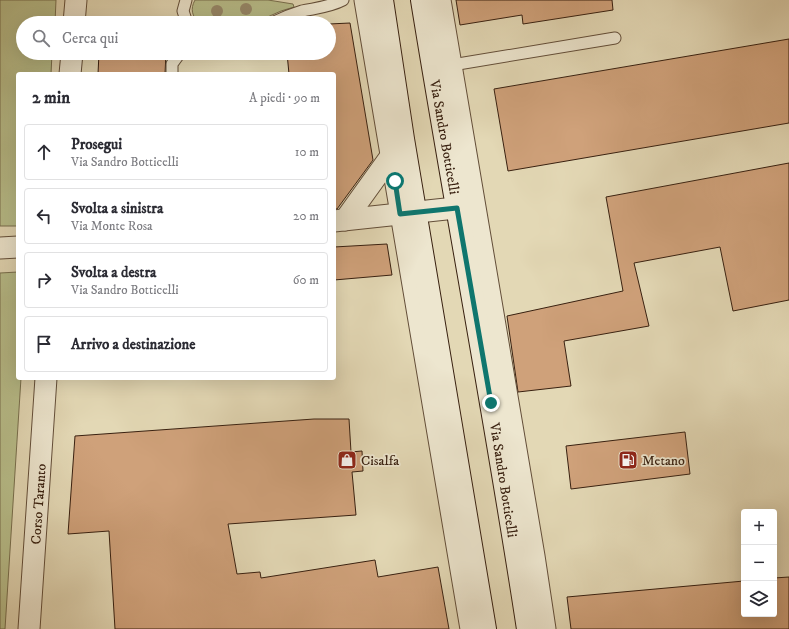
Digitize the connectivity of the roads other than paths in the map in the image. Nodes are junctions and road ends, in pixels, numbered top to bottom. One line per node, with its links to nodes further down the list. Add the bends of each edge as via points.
1 (76, 0): 8 (street)
2 (186, 0): 9 (lane, via 183,10)
3 (343, 0): 10 (lane, via 333,5)
4 (365, 0): 17 (street)
5 (382, 0): 19 (main road)
6 (422, 0): 18 (main road, Via Sandro Botticelli)
7 (440, 0): 14 (street, Via Sandro Botticelli)
8 (75, 16)
9 (185, 16)
10 (286, 16)
11 (615, 38): 14 (lane)
12 (71, 60): 15 (street)
13 (175, 60): 16 (lane)
14 (452, 65): 18 (street, Via Sandro Botticelli)
15 (70, 72)
16 (172, 72)
17 (391, 156): 19 (street); 20 (street)
18 (465, 207): 19 (street); 27 (main road, Via Sandro Botticelli, via 490,396); 28 (street, Via Sandro Botticelli, via 534,556)
19 (408, 214): 20 (street); 25 (street, via 408,252); 26 (main road)
20 (340, 220)
21 (16, 247): 22 (street)
22 (0, 248)
23 (46, 380): 24 (street, Corso Taranto)
24 (29, 629)
25 (471, 629)
26 (485, 629)
27 (528, 629)
28 (545, 629)

